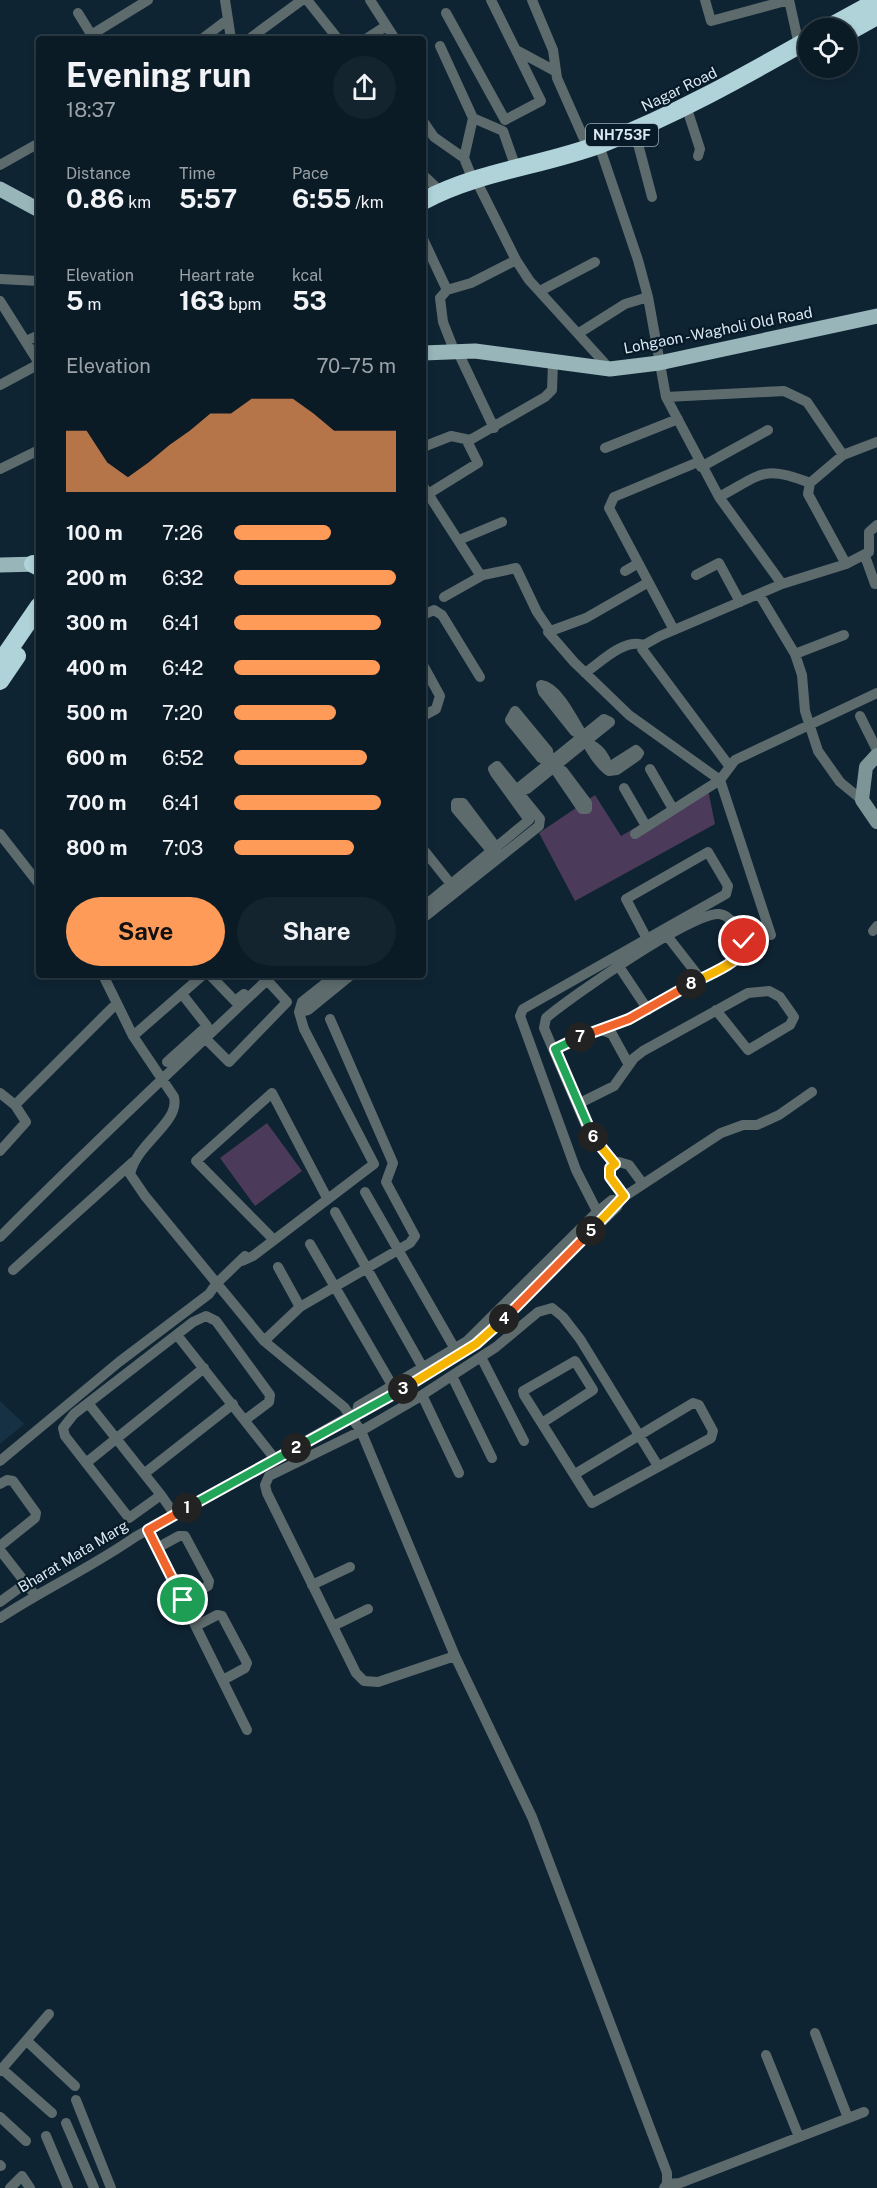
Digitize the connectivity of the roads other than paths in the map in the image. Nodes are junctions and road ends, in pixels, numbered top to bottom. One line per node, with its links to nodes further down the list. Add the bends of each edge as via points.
1 (148, 0): 20 (street)
2 (225, 0): 15 (street)
3 (302, 0): 23 (street)
4 (307, 0): 24 (street)
5 (370, 0): 16 (street)
6 (491, 0): 28 (street)
7 (532, 0): 31 (street, via 553,50)
8 (705, 0): 9 (street, via 711,21)
9 (789, 0): 17 (street)
10 (877, 1): 14 (highway)
11 (78, 13): 19 (street)
12 (446, 13): 28 (street, via 506,120 541,101)
13 (877, 16): 18 (highway)
14 (846, 18)
15 (227, 20): 21 (street); 22 (street)
16 (386, 26): 25 (street); 26 (street)
17 (798, 26)
18 (858, 26)
19 (92, 36)
20 (94, 36)
21 (206, 36)
22 (230, 36)
23 (253, 36)
24 (336, 36)
25 (371, 36)
26 (393, 36)
27 (440, 46): 33 (street)
28 (516, 50): 31 (street)
29 (798, 50): 32 (highway, Nagar Road / NH753F)
30 (798, 50): 37 (highway, Nagar Road / NH753F)
31 (555, 71): 37 (street)
32 (689, 115): 35 (highway, Nagar Road / NH753F); 38 (street)
33 (473, 118): 39 (street); 41 (street, via 502,130)
34 (426, 125): 39 (street, via 434,137)
35 (637, 140): 37 (highway, Nagar Road / NH753F); 46 (street)
36 (36, 144): 40 (street)
37 (595, 151): 41 (highway, Nagar Road / NH753F); 43 (highway, Nagar Road / NH753F); 57 (street)
38 (698, 156)
39 (464, 158): 43 (street)
40 (0, 165)
41 (516, 168): 43 (highway, Nagar Road / NH753F)
42 (426, 178): 45 (street)
43 (476, 184): 45 (highway, Nagar Road / NH753F); 49 (highway, Nagar Road / NH753F); 51 (street)
44 (1, 191): 48 (main road)
45 (441, 192): 47 (highway, Nagar Road / NH753F)
46 (651, 197)
47 (426, 200)
48 (36, 208)
49 (426, 212)
50 (426, 245): 55 (street)
51 (516, 260): 55 (street, via 471,283); 56 (street)
52 (595, 262): 56 (street)
53 (0, 279): 54 (street)
54 (36, 281)
55 (447, 290): 64 (street, via 440,298 441,311)
56 (540, 291): 61 (street)
57 (648, 297): 61 (street, via 626,304); 69 (street)
58 (0, 301): 60 (street)
59 (877, 316): 69 (main road, Lohgaon - Wagholi Old Road)
60 (5, 319): 63 (street)
61 (579, 333): 65 (street)
62 (36, 336): 63 (street)
63 (26, 341): 67 (street)
64 (455, 350): 66 (main road, Lohgaon - Wagholi Old Road); 68 (main road, Lohgaon - Wagholi Old Road); 76 (street)
65 (594, 351): 71 (street, via 587,357); 72 (street)
66 (426, 353)
67 (36, 358)
68 (553, 362): 71 (main road, Lohgaon - Wagholi Old Road); 76 (street, via 549,394)
69 (658, 363): 72 (main road, Lohgaon - Wagholi Old Road); 74 (street)
70 (36, 365): 73 (street)
71 (587, 366): 72 (main road, Lohgaon - Wagholi Old Road)
72 (610, 369)
73 (0, 385)
74 (666, 397): 75 (street); 83 (street, via 784,391 807,402)
75 (678, 418): 81 (street); 84 (street)
76 (494, 428): 78 (street)
77 (768, 430): 84 (street)
78 (467, 441): 80 (street, via 451,436); 87 (street, via 478,463)
79 (877, 442): 83 (street)
80 (426, 446)
81 (604, 448)
82 (36, 451): 85 (street)
83 (843, 455): 86 (street)
84 (699, 464): 89 (street); 97 (street, via 635,486 610,502 609,508)
85 (0, 469)
86 (810, 483): 89 (street, via 772,471); 98 (street, via 808,494)
87 (426, 489)
88 (426, 491): 92 (street)
89 (719, 497): 104 (street)
90 (502, 522): 92 (street)
91 (877, 525): 93 (street, via 869,532 870,547)
92 (459, 540): 101 (street)
93 (865, 556): 98 (street); 105 (street)
94 (0, 557): 95 (main road)
95 (36, 560)
96 (36, 560): 99 (main road)
97 (637, 564): 100 (street); 103 (street)
98 (846, 564): 104 (street)
99 (0, 565)
100 (625, 571)
101 (483, 575): 107 (street); 113 (street, via 516,568)
102 (696, 575): 108 (street, via 719,563)
103 (647, 583): 112 (street); 113 (street, via 569,627)
104 (782, 584): 106 (street)
105 (876, 586)
106 (759, 594): 108 (street); 116 (street)
107 (444, 597)
108 (740, 602): 112 (street)
109 (36, 610): 117 (highway)
110 (426, 614): 120 (street, via 434,610 442,615)
111 (36, 629): 121 (highway)
112 (674, 630): 115 (street)
113 (550, 631): 119 (street)
114 (844, 635): 116 (street)
115 (644, 645): 119 (street, via 627,645); 130 (street, via 643,654)
116 (795, 654): 125 (street)
117 (0, 663)
118 (426, 670): 123 (street, via 440,696 436,709)
119 (585, 673): 132 (street, via 629,715)
120 (480, 677)
121 (0, 681)
122 (877, 693): 125 (street)
123 (426, 714)
124 (860, 716): 127 (street)
125 (810, 725): 130 (street, via 735,760); 133 (street, via 818,751 840,783)
126 (584, 739): 126 (street, via 574,731 541,685 550,689 579,725); 129 (street); 136 (street, via 607,760 609,771)
127 (877, 750)
128 (877, 755): 133 (street, via 866,767)
129 (552, 765): 129 (street, via 541,758 510,720 515,711 548,751); 141 (street, via 521,786 516,794 535,821)
130 (730, 767): 132 (street)
131 (650, 769): 134 (street)
132 (720, 780): 134 (street); 144 (street)
133 (862, 800): 135 (street)
134 (673, 809): 136 (street)
135 (877, 822)
136 (646, 826): 138 (street)
137 (0, 834): 140 (street)
138 (635, 834)
139 (426, 853): 141 (street)
140 (36, 880)
141 (453, 888): 142 (street); 143 (street)
142 (426, 905)
143 (426, 915)
144 (771, 935)
145 (668, 937): 147 (street); 154 (street); 154 (street, via 709,915 730,918 745,948 740,957)
146 (646, 938): 146 (street, via 626,899 708,852 728,886 726,894); 180 (street, via 522,1009 519,1016 567,1147)
147 (618, 965): 158 (street); 164 (street, via 546,1018 544,1028)
148 (104, 978): 157 (street)
149 (200, 978): 156 (street)
150 (213, 978): 151 (street, via 235,1001)
151 (261, 978)
152 (334, 978): 155 (street)
153 (346, 978): 155 (street)
154 (700, 978): 158 (street)
155 (323, 991): 177 (street, via 308,1010 299,1012 304,1029 374,1164)
156 (182, 994): 162 (street); 165 (street, via 207,1026)
157 (117, 1003): 162 (street); 171 (street)
158 (648, 1010): 161 (street)
159 (717, 1010): 159 (street, via 748,1050 790,1025 794,1017 780,997 769,991 748,993); 166 (street, via 643,1051)
160 (330, 1020): 184 (street, via 393,1163 386,1182 414,1231 414,1240)
161 (603, 1030): 164 (street); 166 (street, via 612,1034)
162 (133, 1036): 167 (street)
163 (205, 1038): 163 (street, via 229,1062 287,1002 267,980); 167 (street)
164 (555, 1049): 170 (street)
165 (167, 1062)
166 (629, 1065): 170 (street, via 614,1086)
167 (161, 1081): 173 (street, via 174,1097 173,1115 150,1137); 181 (street, via 78,1157)
168 (812, 1092): 175 (street, via 757,1125 743,1125 721,1133)
169 (0, 1093): 171 (street)
170 (578, 1104): 174 (street, via 592,1136)
171 (15, 1105): 172 (street, via 26,1122)
172 (0, 1151)
173 (133, 1162): 187 (street); 188 (street, via 130,1174 134,1182)
174 (615, 1164): 175 (street, via 629,1165); 178 (street, via 610,1168 610,1177)
175 (643, 1184): 178 (street)
176 (365, 1192): 184 (street)
177 (327, 1198): 182 (street); 182 (street, via 272,1093 196,1161)
178 (622, 1198): 180 (street, via 612,1200)
179 (335, 1212): 186 (street)
180 (599, 1217): 193 (street); 204 (street, via 476,1344 362,1413)
181 (0, 1237)
182 (273, 1239): 188 (street)
183 (310, 1244): 189 (street)
184 (397, 1250): 186 (street); 193 (street)
185 (278, 1267): 190 (street)
186 (366, 1267): 189 (street); 196 (street)
187 (13, 1270)
188 (216, 1284): 192 (street); 213 (street)
189 (335, 1287): 190 (street); 200 (street)
190 (300, 1307): 192 (street)
191 (177, 1335): 195 (street); 202 (street); 205 (street, via 199,1318 206,1316 216,1321 270,1395 268,1402)
192 (264, 1341): 204 (street)
193 (455, 1349): 196 (street)
194 (481, 1357): 197 (street); 198 (street, via 538,1312 552,1308 574,1332); 210 (street)
195 (204, 1368): 203 (street); 209 (street)
196 (423, 1368): 200 (street)
197 (452, 1376): 201 (street); 211 (street)
198 (602, 1376): 199 (street); 208 (street)
199 (589, 1383): 206 (street, via 593,1390); 206 (street, via 572,1361 527,1388 524,1395)
200 (392, 1385): 204 (street, via 358,1406)
201 (422, 1395): 207 (street); 217 (street)
202 (88, 1403): 209 (street); 214 (street, via 63,1428)
203 (232, 1404): 205 (street); 216 (street)
204 (354, 1414): 207 (street); 212 (street, Bharat Mata Marg)
205 (244, 1420): 212 (street)
206 (542, 1423): 218 (street)
207 (361, 1431): 227 (street, via 269,1476 265,1485); 235 (street)
208 (639, 1437): 215 (street); 215 (street, via 693,1403 699,1405 714,1436); 218 (street)
209 (118, 1438): 214 (street); 216 (street)
210 (524, 1440)
211 (492, 1458)
212 (275, 1459): 221 (street, Bharat Mata Marg)
213 (0, 1461)
214 (86, 1463): 220 (street, via 129,1518)
215 (658, 1466): 218 (street, via 592,1503)
216 (145, 1473): 220 (street)
217 (459, 1473)
218 (575, 1474)
219 (0, 1484): 223 (street, via 13,1482 36,1513)
220 (161, 1495): 221 (street)
221 (175, 1515): 222 (street, Bharat Mata Marg)
222 (148, 1530): 224 (street); 228 (street, Bharat Mata Marg)
223 (0, 1548): 226 (street)
224 (157, 1548): 229 (street); 229 (street, via 185,1536 209,1581 208,1586)
225 (350, 1567): 227 (street)
226 (26, 1583): 228 (street); 230 (street)
227 (312, 1585): 234 (street)
228 (35, 1595): 232 (street, Bharat Mata Marg)
229 (183, 1600): 233 (street)
230 (0, 1602)
231 (368, 1609): 234 (street)
232 (0, 1618)
233 (196, 1626): 236 (street); 236 (street, via 222,1616 247,1663)
234 (333, 1626): 235 (street, via 356,1673 364,1681 378,1682)
235 (455, 1656): 253 (street, via 532,1816 667,2173)
236 (223, 1680): 237 (street)
237 (247, 1730)
238 (49, 2014): 240 (street)
239 (815, 2033): 248 (street)
240 (28, 2042): 242 (street); 243 (street)
241 (765, 2055): 251 (street)
242 (1, 2070): 246 (street)
243 (75, 2086)
244 (76, 2100): 258 (street)
245 (864, 2112): 248 (street)
246 (52, 2113)
247 (0, 2118): 252 (street)
248 (848, 2118): 251 (street)
249 (66, 2123): 257 (street)
250 (46, 2136): 256 (street)
251 (799, 2137): 253 (street)
252 (26, 2141)
253 (666, 2186)
254 (10, 2188): 255 (street, via 22,2176)
255 (30, 2188)
256 (68, 2188)
257 (94, 2188)
258 (111, 2188)

